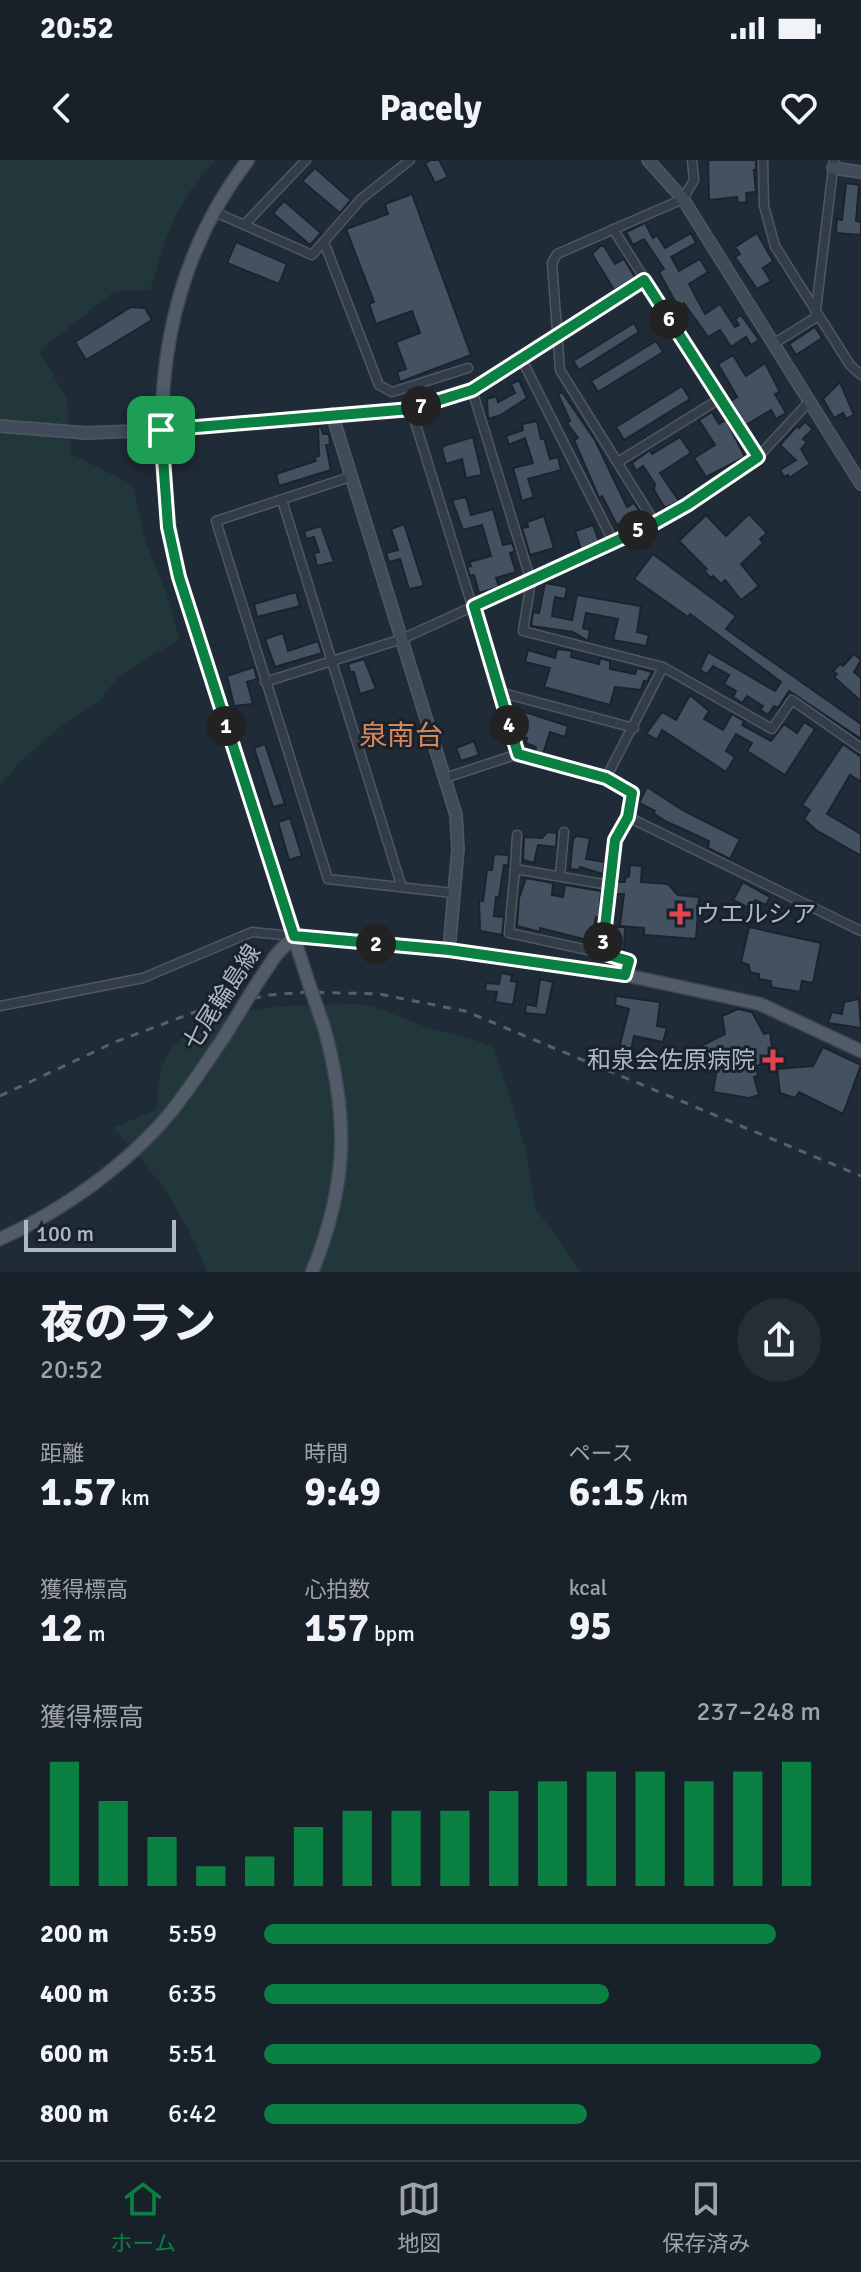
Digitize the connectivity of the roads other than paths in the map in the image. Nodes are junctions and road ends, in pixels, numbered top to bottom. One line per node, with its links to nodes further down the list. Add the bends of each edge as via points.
1 (248, 160): 10 (main road)
2 (306, 160): 11 (street)
3 (410, 160): 13 (street, via 361,199)
4 (648, 160): 9 (street)
5 (692, 160): 9 (street, via 694,180)
6 (763, 160): 15 (street, via 763,198 775,246)
7 (833, 164): 8 (street); 15 (street)
8 (861, 172)
9 (683, 199): 12 (street); 17 (street)
10 (215, 212): 11 (street); 27 (main road, via 177,300 164,355)
11 (245, 224): 13 (street, via 312,255)
12 (613, 229): 14 (street); 16 (street, via 557,254 552,263)
13 (324, 242): 19 (street, via 379,385 392,392)
14 (644, 280): 16 (street); 22 (street)
15 (817, 311): 17 (street, via 815,318); 20 (street)
16 (556, 335): 18 (street); 29 (street, via 560,370)
17 (773, 344): 23 (street)
18 (522, 360): 21 (street); 34 (street)
19 (468, 368)
20 (861, 375)
21 (472, 390): 24 (street); 35 (street)
22 (721, 398): 28 (street); 29 (street)
23 (809, 402): 28 (street); 31 (street)
24 (411, 409): 25 (street); 36 (street)
25 (332, 414): 27 (street); 30 (street)
26 (0, 426): 27 (street, via 86,433)
27 (161, 430): 56 (main road, via 168,527 179,577)
28 (758, 457): 33 (street)
29 (618, 462): 33 (street)
30 (350, 477): 32 (street); 37 (street)
31 (861, 484)
32 (282, 500): 38 (street); 40 (street, via 216,521)
33 (655, 523): 34 (street)
34 (613, 541): 35 (street)
35 (531, 581): 36 (street); 39 (street, via 523,631)
36 (474, 606): 37 (street); 41 (street)
37 (402, 639): 38 (street); 45 (street)
38 (333, 661): 40 (street); 52 (street)
39 (663, 667): 42 (street); 43 (street, via 772,729 792,700)
40 (265, 682): 52 (street, via 328,879)
41 (499, 692): 42 (street); 44 (street)
42 (634, 728): 46 (street)
43 (861, 748)
44 (518, 754): 45 (street); 46 (street)
45 (445, 778): 54 (street, via 456,815)
46 (606, 778): 47 (street, via 632,793)
47 (628, 817): 53 (street, via 615,840); 55 (street)
48 (564, 832): 51 (street)
49 (517, 835): 50 (street)
50 (515, 869): 51 (street); 58 (street, via 509,933)
51 (560, 875): 53 (street)
52 (401, 885): 54 (street)
53 (609, 885): 58 (street)
54 (453, 893): 57 (street)
55 (861, 931)
56 (294, 936): 57 (main road, 七尾輪島線); 60 (street, via 252,932 143,978); 62 (main road, 七尾輪島線, bridge, via 280,949 171,1112 141,1143 66,1201); 63 (main road, bridge, via 340,1097 340,1185)
57 (449, 950): 59 (main road, 七尾輪島線)
58 (602, 953): 59 (street, via 629,961)
59 (625, 975): 61 (main road, 七尾輪島線, via 760,1004)
60 (0, 1006)
61 (861, 1051)
62 (0, 1239)
63 (312, 1272)

